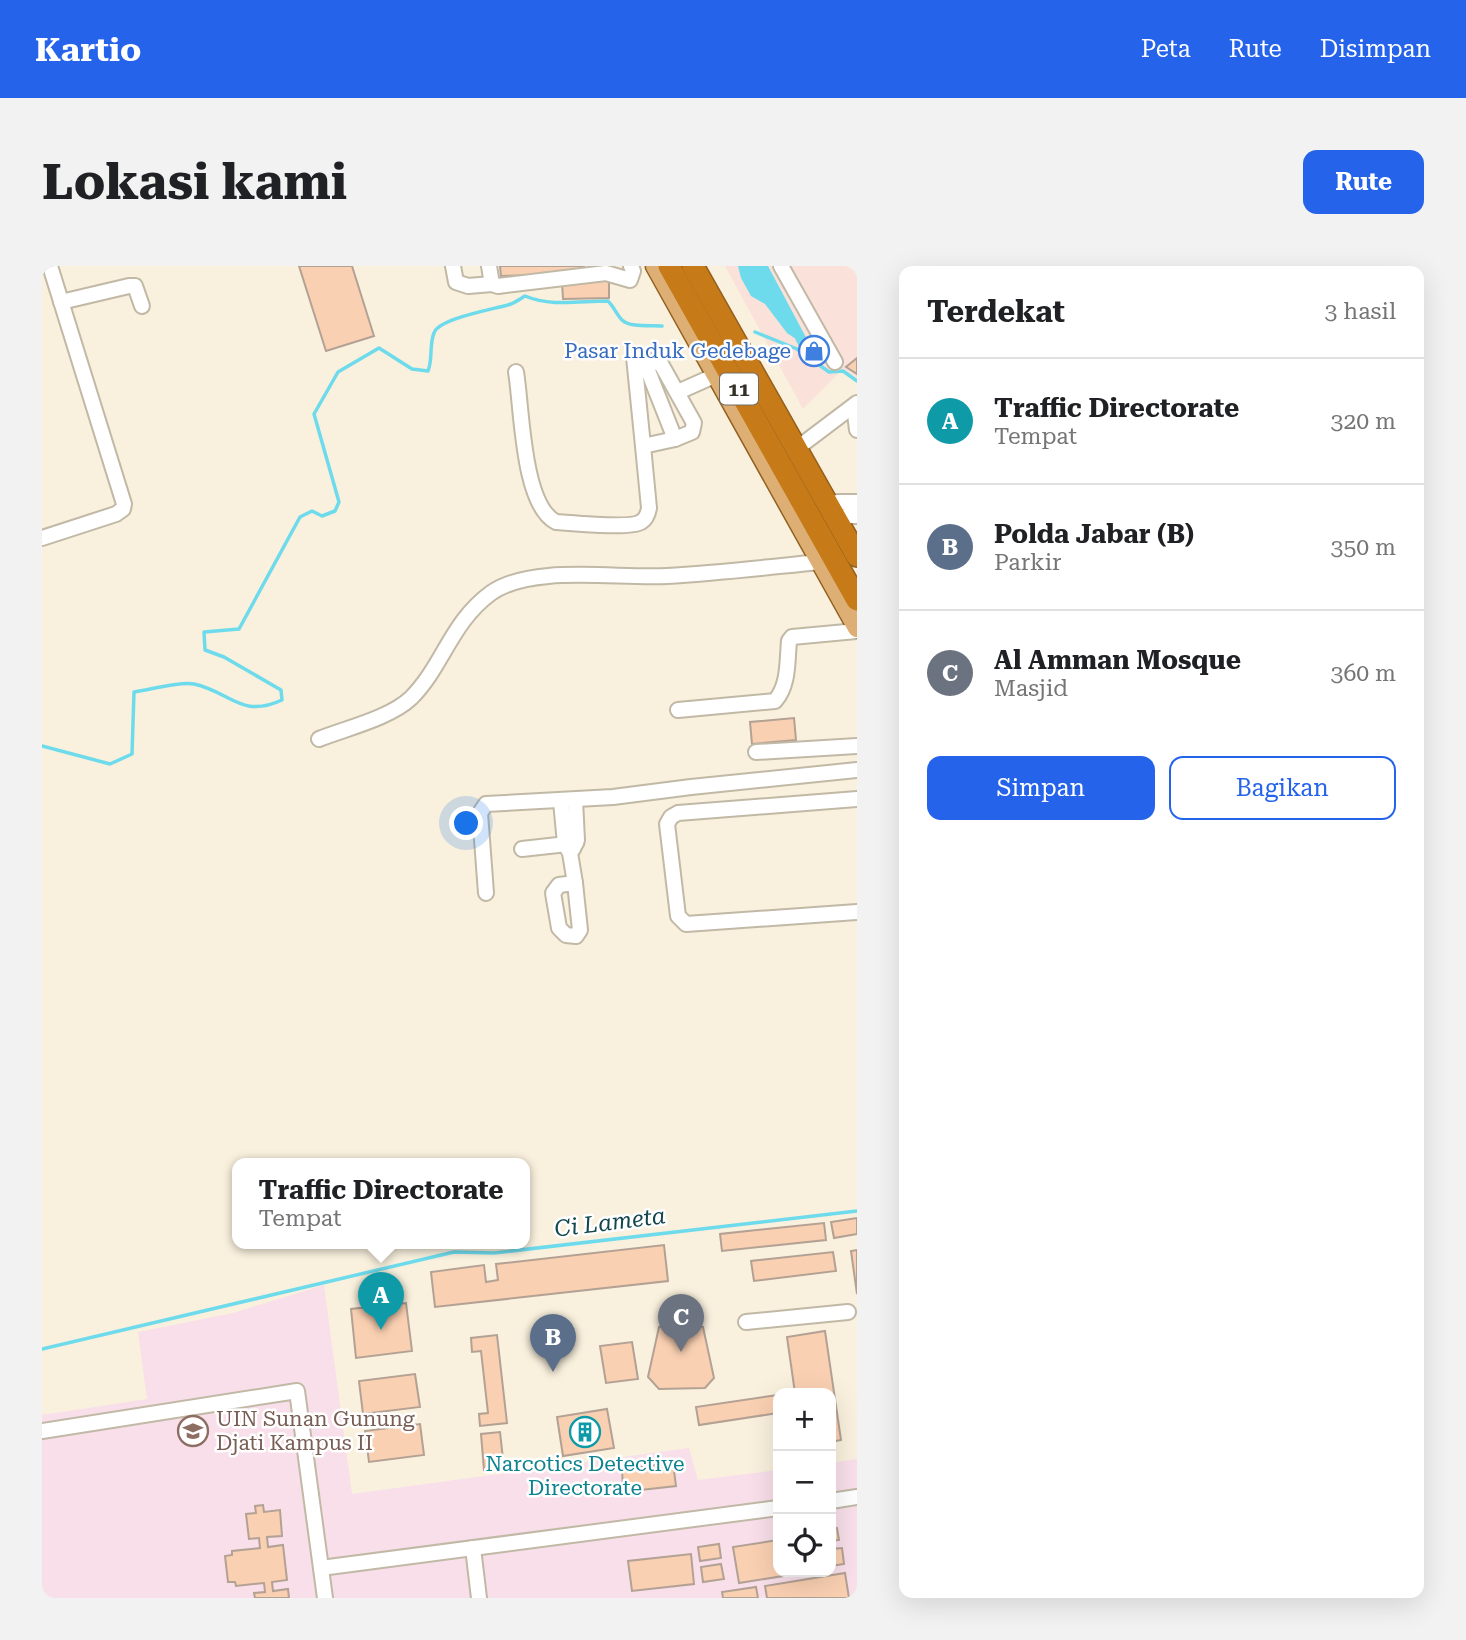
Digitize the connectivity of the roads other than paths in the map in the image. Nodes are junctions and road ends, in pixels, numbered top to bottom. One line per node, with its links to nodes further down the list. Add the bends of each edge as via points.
1 (453, 266): 9 (street, via 456,282 462,285)
2 (489, 266): 9 (street)
3 (693, 266): 22 (highway, 11)
4 (705, 266): 20 (main road)
5 (781, 266): 13 (street)
6 (52, 267): 10 (street)
7 (660, 267): 8 (street); 15 (main road); 22 (highway, 11)
8 (632, 268): 9 (street, via 630,280 606,273)
9 (492, 284)
10 (61, 302): 11 (street, via 135,286); 23 (street, via 124,504 116,514)
11 (142, 306)
12 (643, 358): 16 (street, via 661,364); 19 (street); 21 (street, via 634,357)
13 (835, 362)
14 (516, 372): 21 (street, via 529,480 548,519 640,523 649,508)
15 (716, 375): 16 (street); 25 (main road)
16 (678, 392): 19 (street, via 694,428)
17 (855, 405): 18 (street); 20 (street)
18 (857, 430)
19 (675, 439): 21 (street)
20 (804, 443): 22 (main road)
21 (643, 446)
22 (838, 508): 24 (highway, 11); 26 (highway, 11)
23 (42, 538)
24 (856, 548)
25 (820, 562): 27 (main road); 29 (street, via 665,576 529,577 506,584 457,626 424,684 408,700 388,713)
26 (857, 600)
27 (857, 629): 28 (street, via 792,637 785,682 775,701)
28 (678, 710)
29 (319, 739)
30 (857, 746): 31 (street)
31 (757, 752)
32 (857, 770): 34 (street)
33 (857, 799): 39 (street, via 678,813 667,824 678,916 686,923)
34 (568, 800): 35 (street); 38 (street, via 486,804 482,808)
35 (570, 847): 36 (street); 37 (street)
36 (522, 849)
37 (575, 883)
38 (486, 893)
39 (857, 912)
40 (848, 1312): 41 (street)
41 (746, 1322)
42 (42, 1431): 47 (street, via 298,1391)
43 (857, 1497): 44 (street)
44 (836, 1500)
45 (773, 1509): 46 (street)
46 (473, 1548): 47 (street); 49 (street)
47 (321, 1568): 48 (street)
48 (325, 1598)
49 (479, 1598)

